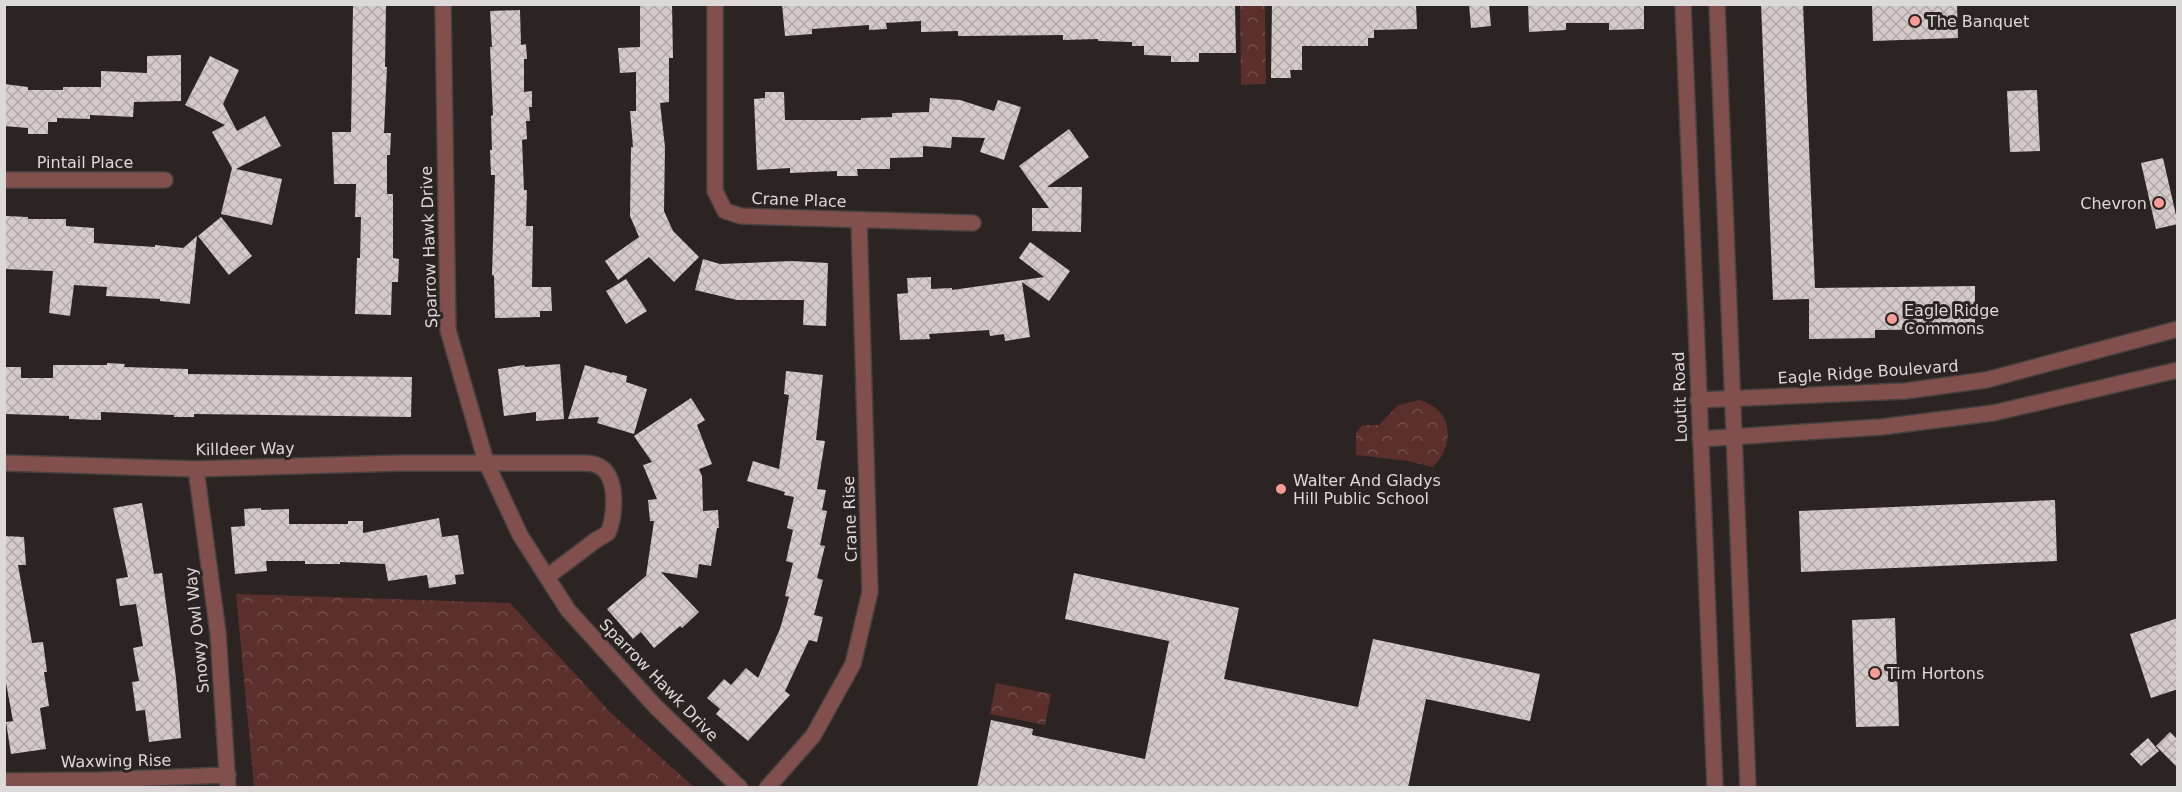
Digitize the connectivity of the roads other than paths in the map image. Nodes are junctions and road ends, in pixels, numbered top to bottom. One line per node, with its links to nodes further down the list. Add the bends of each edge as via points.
1 (443, 4): 15 (street, Sparrow Hawk Drive, via 448,330)
2 (715, 4): 7 (street, Crane Place, via 715,191 725,211 741,216)
3 (1683, 4): 11 (street, Loutit Road)
4 (1717, 4): 12 (street)
5 (4, 180): 6 (street, Pintail Place)
6 (165, 180)
7 (859, 219): 8 (street, Crane Place); 22 (street, Crane Rise, via 870,592 854,664 813,736)
8 (973, 223)
9 (2178, 329): 12 (street, Eagle Ridge Boulevard, via 1986,380 1905,391)
10 (2178, 370): 13 (street, via 1993,413)
11 (1698, 400): 12 (street, Eagle Ridge Boulevard); 14 (street, Loutit Road)
12 (1732, 400): 13 (street)
13 (1733, 437): 14 (street); 24 (street)
14 (1700, 439): 23 (street, Loutit Road)
15 (486, 462): 17 (street, Killdeer Way); 18 (street, Sparrow Hawk Drive, via 516,526); 18 (street, Killdeer Way, via 594,464 602,467 610,479 613,508 608,534)
16 (4, 463): 17 (street, Killdeer Way)
17 (196, 469): 20 (street, Snowy Owl Way, via 218,633)
18 (547, 577): 21 (street, Sparrow Hawk Drive, via 568,610 656,707)
19 (4, 781): 20 (street, Waxwing Rise)
20 (228, 781)
21 (740, 788)
22 (767, 788)
23 (1715, 788)
24 (1748, 788)

